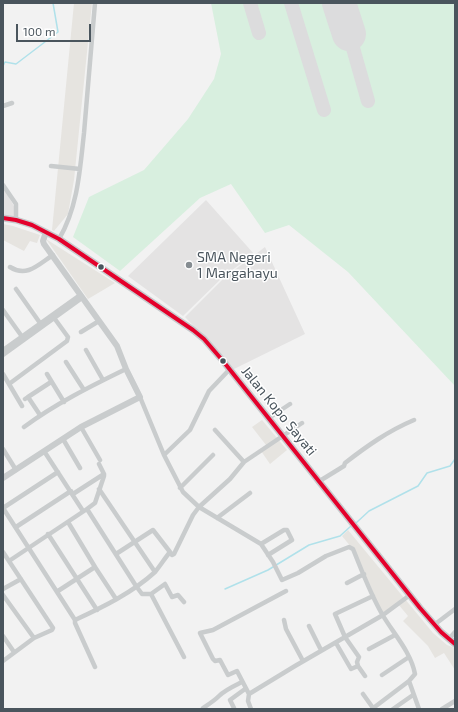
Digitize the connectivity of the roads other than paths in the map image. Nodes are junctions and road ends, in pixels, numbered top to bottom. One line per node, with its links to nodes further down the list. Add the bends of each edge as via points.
1 (95, 3): 5 (street)
2 (12, 103): 3 (street)
3 (3, 106)
4 (51, 166): 5 (street)
5 (80, 169): 10 (street, via 71,214)
6 (3, 185): 8 (street, via 16,204)
7 (3, 218): 8 (main road, Jalan Kopo Sayati)
8 (16, 220): 9 (main road, Jalan Kopo Sayati)
9 (46, 232): 10 (main road, Jalan Kopo Sayati); 11 (street, via 43,241)
10 (59, 239): 26 (main road, Jalan Kopo Sayati, via 193,330)
11 (53, 255): 12 (street, via 28,271 19,272); 14 (street)
12 (10, 267)
13 (16, 289): 18 (street)
14 (81, 296): 16 (street); 17 (street)
15 (3, 310): 20 (street)
16 (54, 316): 18 (street); 20 (street); 31 (street, via 68,337 67,341)
17 (99, 321): 19 (street); 25 (street, via 117,346)
18 (40, 323): 20 (street)
19 (82, 332)
20 (23, 338): 21 (street); 23 (street)
21 (3, 350)
22 (86, 350): 29 (street)
23 (3, 355)
24 (66, 362): 32 (street)
25 (126, 369): 29 (street); 33 (street)
26 (229, 370): 38 (main road, Jalan Kopo Sayati); 48 (street, via 208,392 190,430)
27 (3, 374): 31 (street)
28 (47, 374): 30 (street)
29 (103, 380): 32 (street)
30 (51, 382): 34 (street); 37 (street, via 27,398)
31 (9, 384): 36 (street)
32 (84, 390): 34 (street)
33 (140, 397): 42 (street); 48 (street)
34 (64, 402): 37 (street)
35 (290, 404): 38 (street)
36 (22, 406)
37 (40, 415): 41 (street)
38 (269, 418): 44 (main road, Jalan Kopo Sayati)
39 (414, 420): 56 (street, via 374,441 345,462 344,466)
40 (302, 422): 44 (street)
41 (24, 427)
42 (81, 427): 45 (street); 54 (street)
43 (215, 430): 50 (street)
44 (282, 436): 50 (street); 56 (main road, Jalan Kopo Sayati)
45 (63, 439): 47 (street); 51 (street)
46 (3, 449): 52 (street)
47 (44, 451): 52 (street); 53 (street)
48 (164, 455): 58 (street)
49 (213, 455): 58 (street)
50 (244, 462): 63 (street, via 230,479)
51 (80, 468)
52 (16, 470): 55 (street)
53 (58, 472): 59 (street); 64 (street)
54 (104, 474): 57 (street); 59 (street)
55 (3, 478)
56 (318, 482): 90 (main road, Jalan Kopo Sayati)
57 (99, 488): 61 (street); 62 (street)
58 (180, 488): 63 (street)
59 (72, 492): 65 (street); 68 (street)
60 (250, 493): 66 (street)
61 (106, 498): 62 (street); 70 (street)
62 (95, 504): 65 (street)
63 (199, 507): 66 (street); 74 (street, via 174,554)
64 (3, 508): 68 (street)
65 (85, 510): 67 (street); 75 (street)
66 (216, 518): 71 (street)
67 (68, 522): 69 (street); 78 (street)
68 (16, 527): 72 (street)
69 (48, 534): 72 (street); 82 (street)
70 (135, 542): 74 (street, via 153,530); 75 (street); 79 (street)
71 (261, 544): 76 (street); 76 (street, via 287,530 292,540)
72 (28, 547): 77 (street); 87 (street)
73 (3, 552): 77 (street)
74 (171, 553): 79 (street)
75 (116, 554): 84 (street)
76 (268, 555): 80 (street, via 283,580 326,556 351,547)
77 (9, 560): 81 (street)
78 (95, 567): 82 (street); 92 (street)
79 (155, 572): 84 (street)
80 (364, 574): 83 (street); 91 (street)
81 (21, 579): 85 (street); 105 (street, via 53,628)
82 (76, 579): 87 (street); 95 (street)
83 (347, 583)
84 (136, 586): 88 (street, via 142,594); 92 (street)
85 (3, 589)
86 (286, 590): 120 (street, via 213,630 200,633 214,661 220,660 228,675 237,671)
87 (58, 591): 98 (street)
88 (151, 594): 93 (street, via 164,584 172,597 178,595); 111 (street)
89 (3, 595): 105 (street)
90 (410, 595): 96 (street); 99 (main road, Jalan Kopo Sayati)
91 (373, 596): 96 (street); 104 (street, via 335,614)
92 (116, 599): 95 (street)
93 (184, 602)
94 (455, 609): 99 (street)
95 (97, 610): 98 (street)
96 (383, 615): 102 (street); 104 (street)
97 (284, 620): 114 (street)
98 (75, 621): 116 (street)
99 (434, 625): 106 (main road, Jalan Kopo Sayati)
100 (309, 626): 109 (street)
101 (455, 632): 106 (street)
102 (395, 635): 108 (street); 112 (street)
103 (3, 636): 110 (street)
104 (345, 637): 107 (street); 115 (street, via 359,657)
105 (34, 638): 110 (street)
106 (452, 641)
107 (336, 643): 109 (street); 115 (street, via 351,669)
108 (369, 649)
109 (321, 650): 114 (street)
110 (14, 652): 113 (street)
111 (184, 657)
112 (409, 657): 117 (street); 119 (street, via 415,674)
113 (3, 661)
114 (303, 661): 122 (street)
115 (358, 666): 118 (street)
116 (95, 667)
117 (382, 675)
118 (365, 676)
119 (410, 681): 124 (street); 129 (street)
120 (242, 682): 121 (street); 126 (street)
121 (245, 689): 122 (street); 127 (street, via 230,700)
122 (249, 694): 128 (street)
123 (363, 694): 129 (street)
124 (414, 695): 130 (street); 131 (street)
125 (455, 701): 132 (street)
126 (203, 708)
127 (234, 708)
128 (251, 709)
129 (373, 709)
130 (393, 709)
131 (419, 709)
132 (442, 709)

